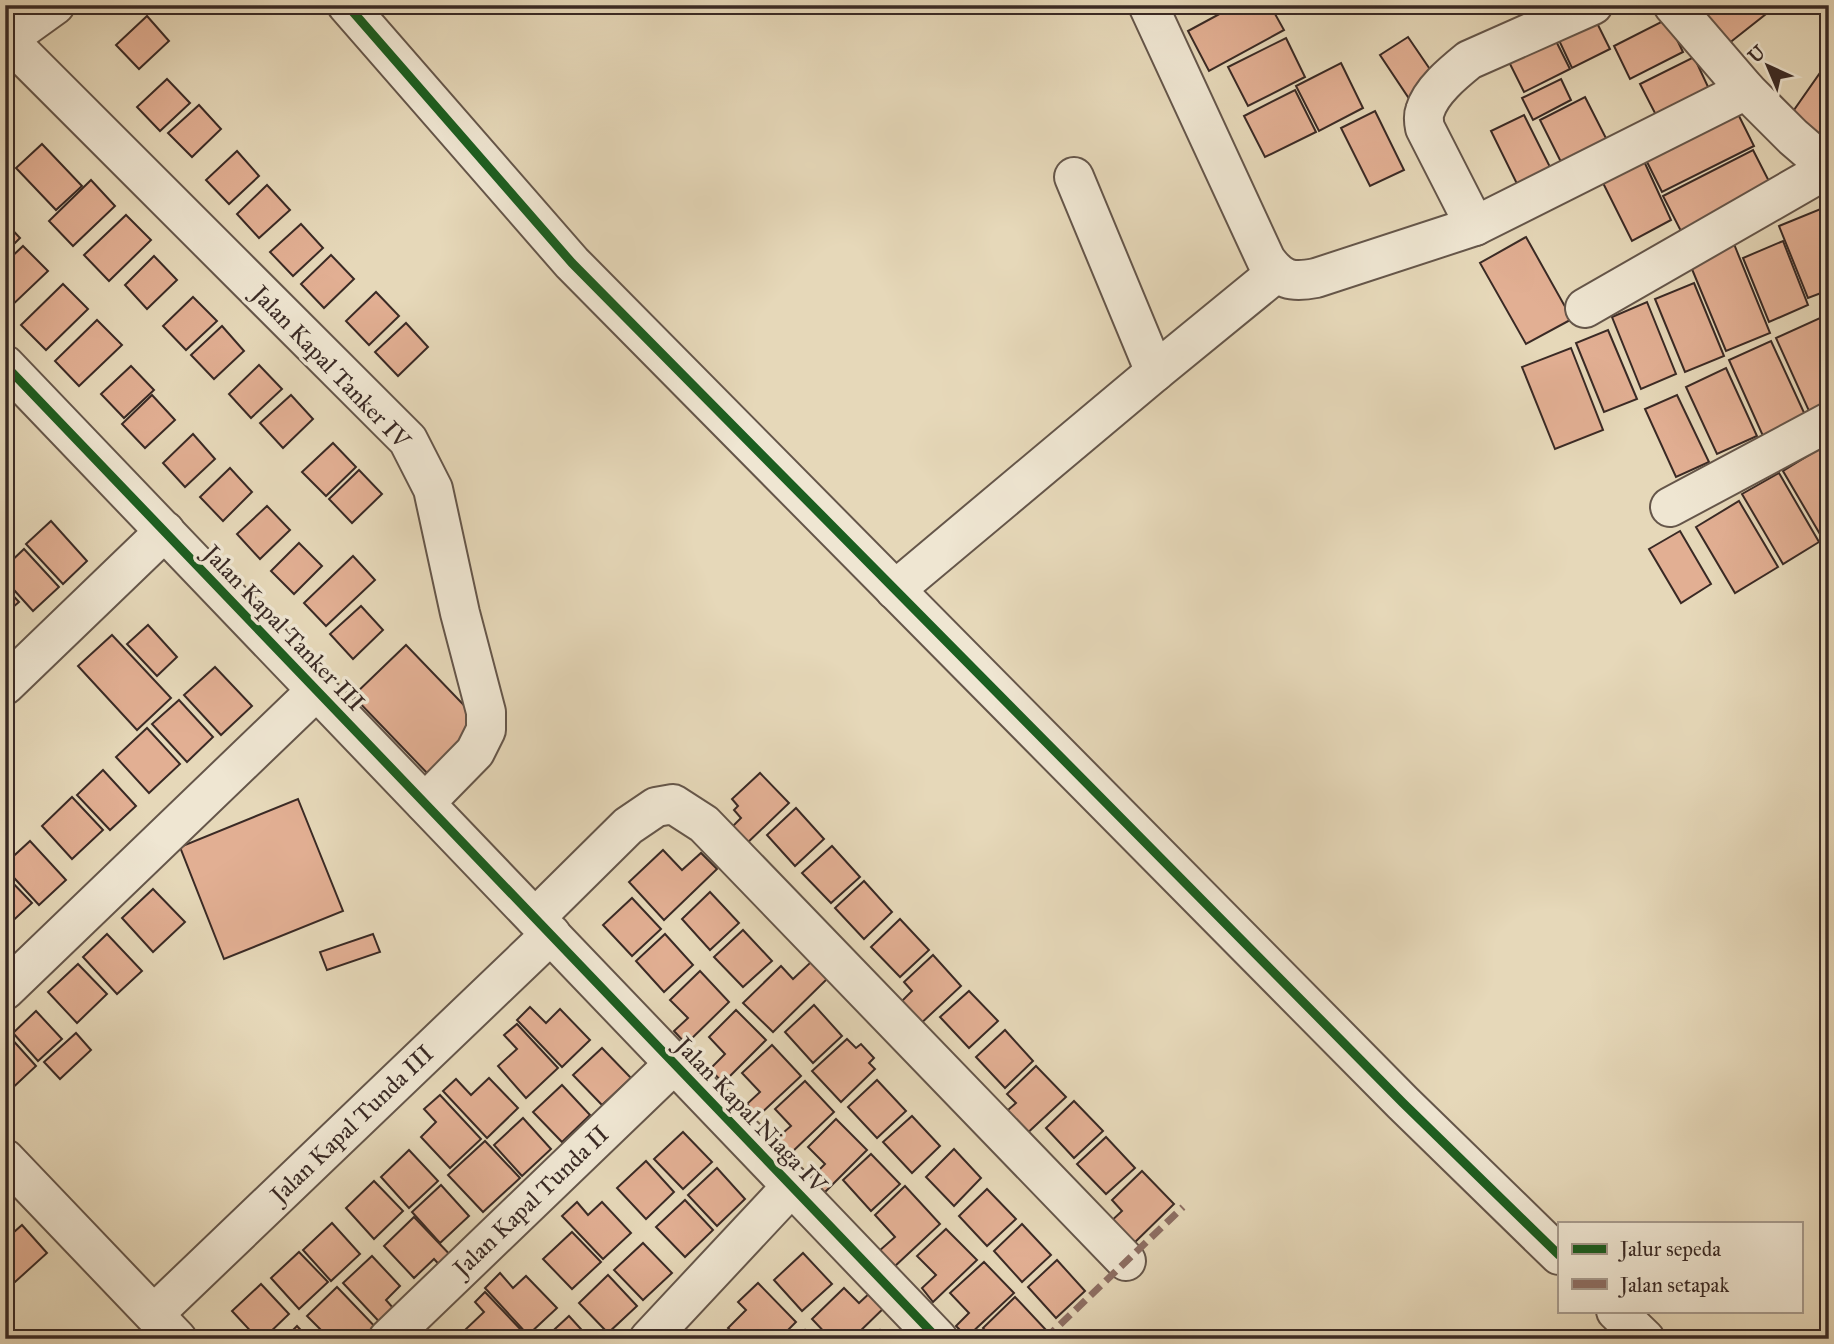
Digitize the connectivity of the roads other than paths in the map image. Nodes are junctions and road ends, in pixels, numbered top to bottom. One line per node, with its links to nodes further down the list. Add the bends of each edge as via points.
1 (55, 5): 6 (street)
2 (347, 5): 17 (street, via 572,263)
3 (1148, 5): 10 (street)
4 (1593, 5): 9 (street, via 1469,60 1424,111 1424,128)
5 (1673, 5): 7 (street)
6 (6, 40): 20 (street, Jalan Kapal Tanker IV, via 408,440 433,489 486,712 486,730 475,752)
7 (1746, 90): 9 (street); 11 (street, via 1829,167)
8 (1074, 177): 13 (street)
9 (1475, 226): 10 (street, via 1316,278 1301,281)
10 (1276, 274): 13 (street)
11 (1585, 307)
12 (5, 365): 16 (street, Jalan Kapal Tanker III)
13 (1155, 372): 17 (street)
14 (1829, 422): 15 (street)
15 (1670, 507)
16 (165, 531): 18 (street); 19 (street, Jalan Kapal Tanker III)
17 (895, 590): 26 (street)
18 (5, 685)
19 (317, 690): 20 (street, Jalan Kapal Tanker III); 22 (street)
20 (425, 803): 21 (street, Jalan Kapal Tanker III)
21 (543, 926): 23 (street, Jalan Kapal Niaga IV); 27 (street, Jalan Kapal Tunda III, via 628,826 656,807 673,804 704,824); 29 (street, Jalan Kapal Tunda III)
22 (5, 990)
23 (674, 1063): 25 (street, Jalan Kapal Niaga IV); 31 (street, Jalan Kapal Tunda II)
24 (5, 1159): 29 (street)
25 (792, 1186): 30 (street); 32 (street, Jalan Kapal Niaga IV)
26 (1558, 1254)
27 (1126, 1261)
28 (1617, 1312): 33 (street)
29 (166, 1326)
30 (660, 1335)
31 (388, 1339)
32 (938, 1339)
33 (1645, 1339)

